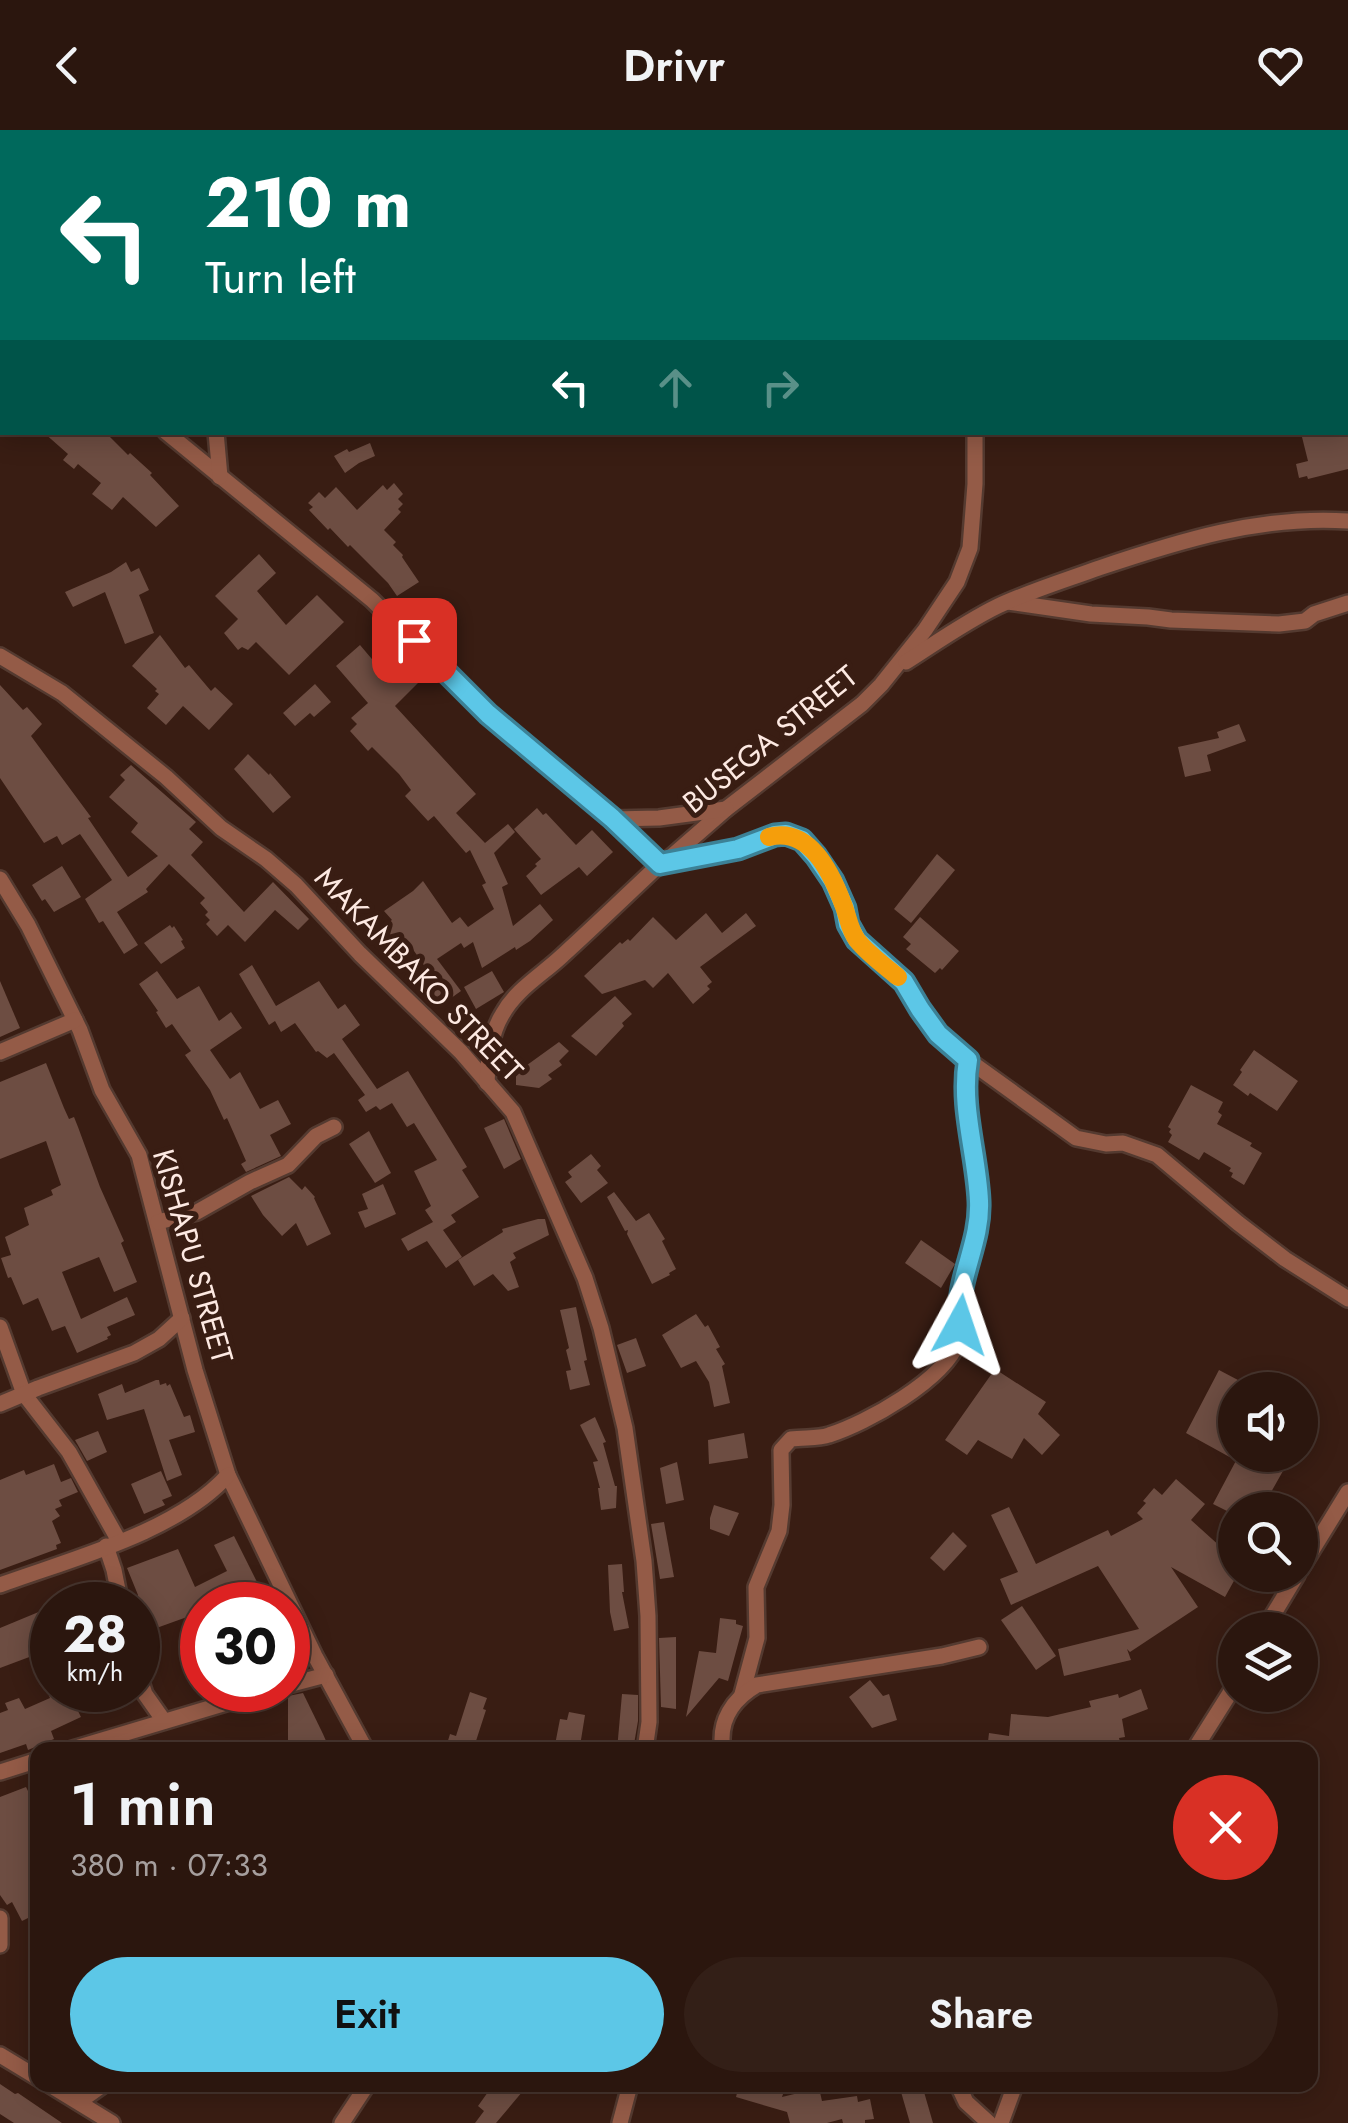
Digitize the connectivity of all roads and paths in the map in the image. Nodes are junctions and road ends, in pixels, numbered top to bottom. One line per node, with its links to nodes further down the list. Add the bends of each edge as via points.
1 (170, 435): 4 (street)
2 (216, 435): 4 (street)
3 (975, 435): 9 (street, BUSEGA STREET, via 970,548 949,596)
4 (220, 477): 11 (street, via 372,600 488,714)
5 (1348, 521): 6 (street, via 1267,524 1182,542)
6 (1007, 602): 7 (street, via 1064,612 1280,624); 9 (street)
7 (1348, 603)
8 (0, 656): 17 (street, MAKAMBAKO STREET, via 62,693 296,884)
9 (894, 670): 10 (street, BUSEGA STREET, via 862,704)
10 (726, 809): 11 (street); 12 (street, BUSEGA STREET)
11 (612, 818): 12 (street)
12 (662, 863): 16 (street, via 775,835 802,840 833,881 857,940 904,982 938,1034); 17 (street, BUSEGA STREET, via 510,1002 492,1040)
13 (0, 879): 14 (street, KISHAPU STREET)
14 (75, 1020): 15 (street); 19 (street, KISHAPU STREET, via 102,1090 139,1154)
15 (0, 1052)
16 (968, 1060): 20 (street, via 1076,1138 1157,1155 1285,1259); 34 (street, via 965,1088 979,1201 959,1294 959,1340 914,1392 831,1434 791,1439 781,1450 780,1531 756,1586 757,1638)
17 (487, 1083): 41 (street, MAKAMBAKO STREET, via 514,1112 601,1328 625,1428 645,1580)
18 (334, 1127): 19 (street, via 288,1165 197,1212)
19 (158, 1222): 21 (street, KISHAPU STREET)
20 (1348, 1299)
21 (182, 1318): 23 (street, via 134,1353); 25 (street, KISHAPU STREET)
22 (0, 1327): 23 (street)
23 (24, 1394): 24 (street); 28 (street, via 69,1452)
24 (0, 1404)
25 (228, 1475): 28 (street, via 180,1515); 32 (street, KISHAPU STREET)
26 (1348, 1492): 27 (street)
27 (1318, 1541)
28 (112, 1544): 29 (street); 30 (street)
29 (116, 1582)
30 (0, 1585)
31 (980, 1647): 34 (street, via 770,1682)
32 (326, 1675): 33 (street); 40 (street, KISHAPU STREET)
33 (310, 1679)
34 (742, 1694): 42 (street, via 723,1725)
35 (158, 1712): 38 (street)
36 (195, 1712): 38 (street)
37 (1218, 1712): 43 (street)
38 (164, 1721): 39 (street)
39 (96, 1742)
40 (362, 1742)
41 (646, 1742)
42 (723, 1742)
43 (1199, 1742)
44 (30, 1763): 45 (street)
45 (0, 1772)
46 (0, 1918): 47 (street)
47 (0, 1946)
48 (0, 2055): 49 (street)
49 (30, 2073)
50 (62, 2092): 56 (street)
51 (93, 2092): 56 (street)
52 (362, 2092): 58 (street)
53 (628, 2092): 59 (street)
54 (961, 2092): 60 (street)
55 (1013, 2092): 61 (street)
56 (79, 2102): 57 (street)
57 (112, 2123)
58 (342, 2123)
59 (620, 2123)
60 (989, 2123)
61 (1001, 2123)

